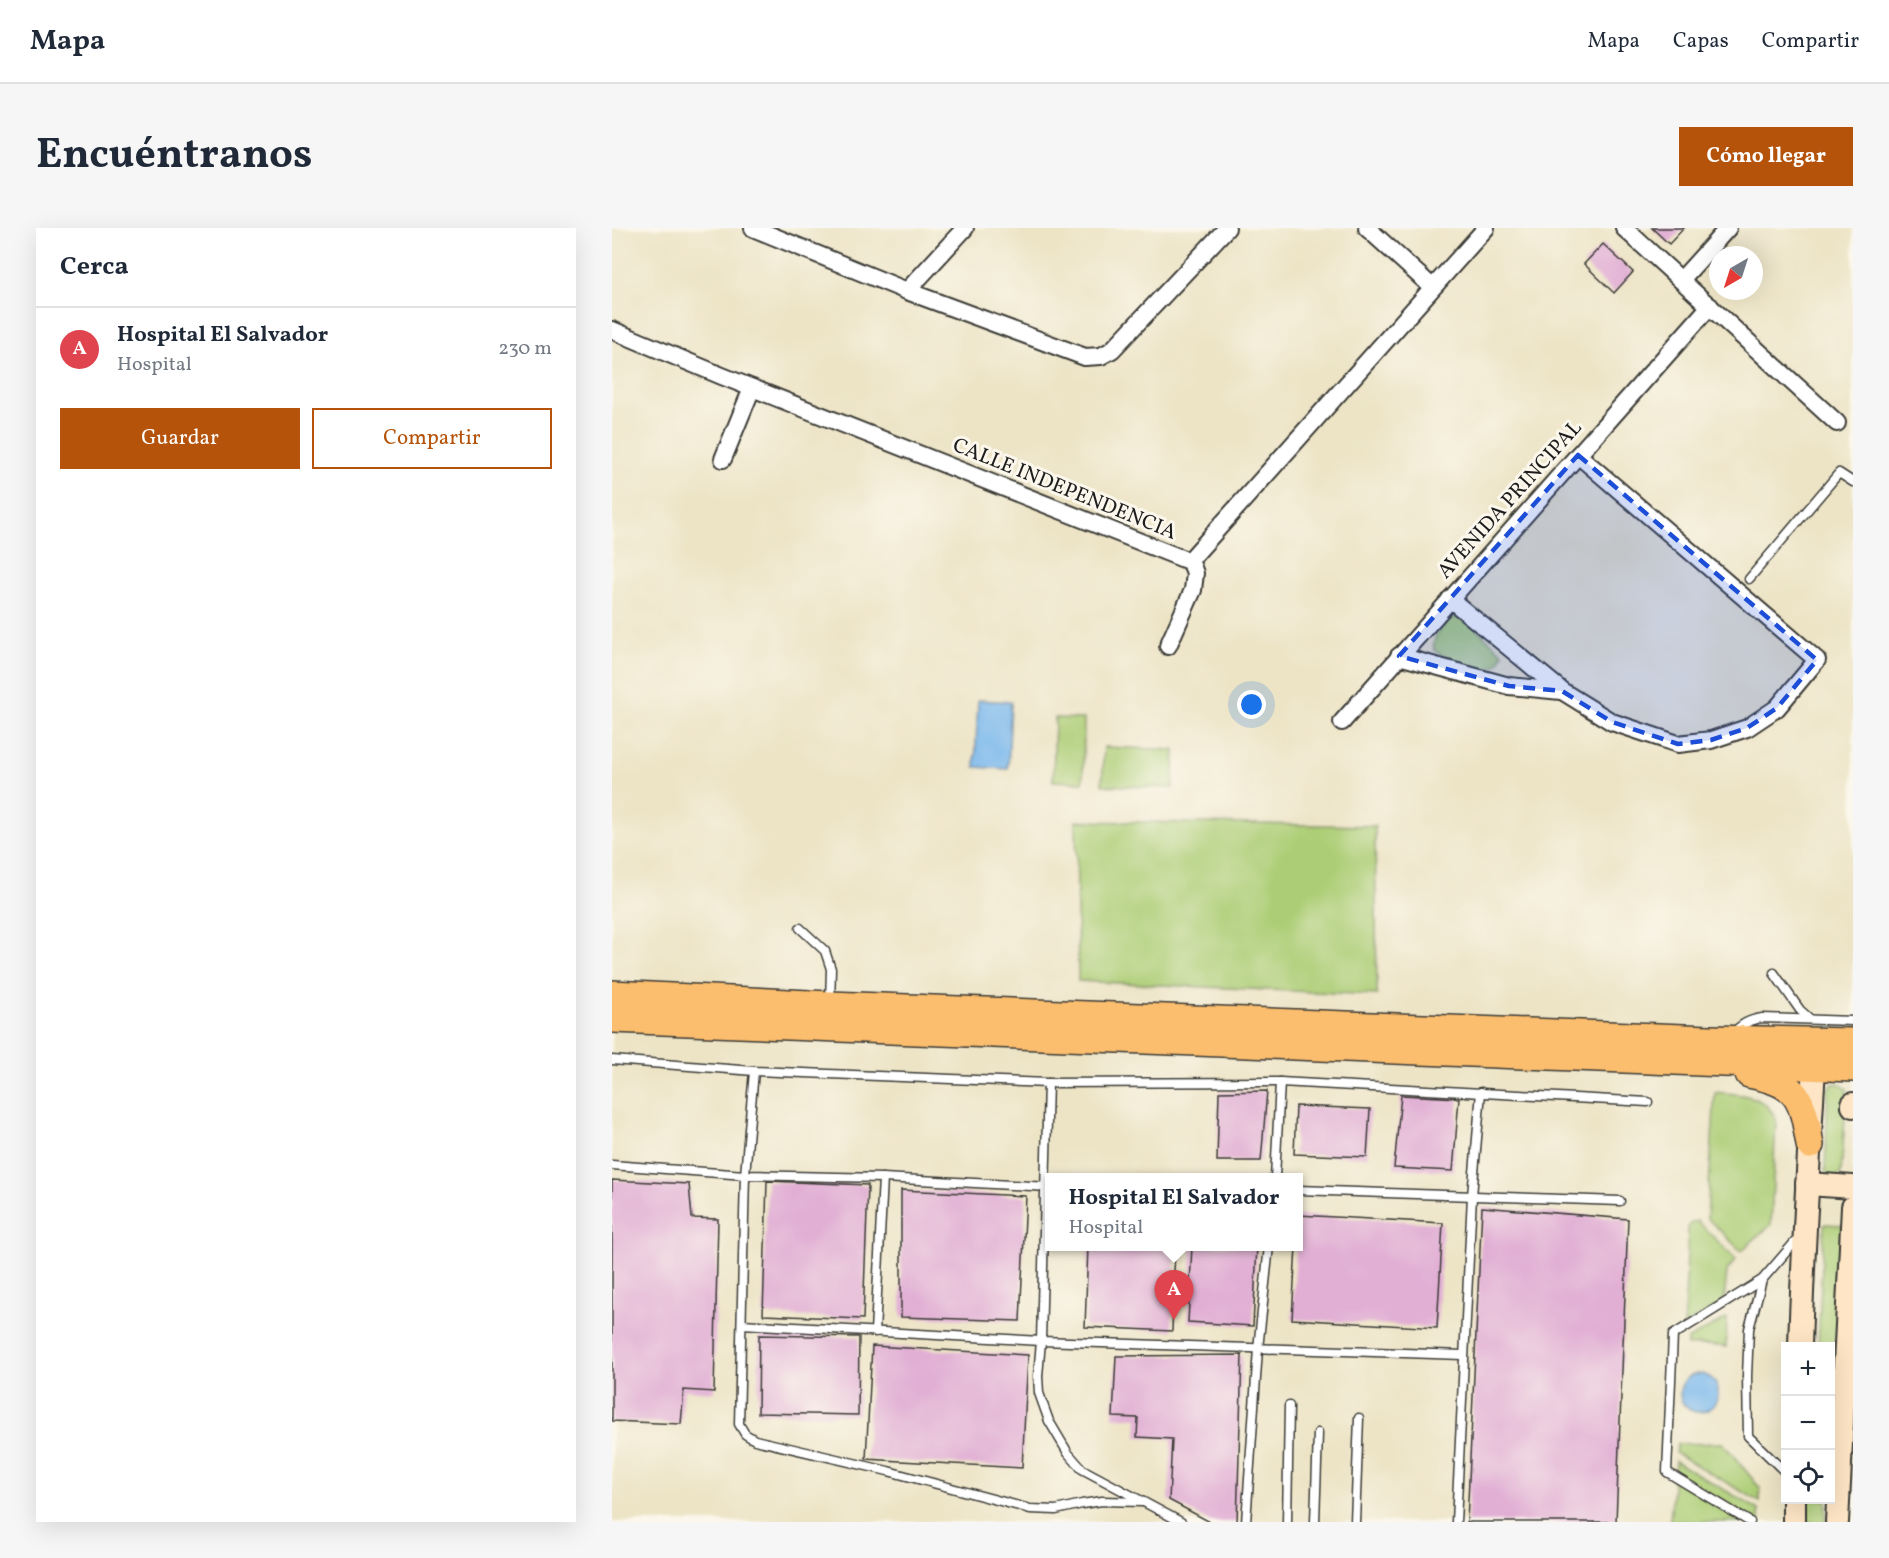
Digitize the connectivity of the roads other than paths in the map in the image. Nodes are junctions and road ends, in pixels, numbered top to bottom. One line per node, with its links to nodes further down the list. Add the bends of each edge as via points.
1 (753, 228): 10 (street)
2 (964, 228): 10 (street)
3 (1227, 228): 10 (street, via 1101,357 1086,357)
4 (1367, 228): 9 (street)
5 (1486, 228): 9 (street, CALLE INDEPENDENCIA)
6 (1624, 228): 8 (street)
7 (1728, 228): 8 (street)
8 (1681, 280): 11 (street)
9 (1432, 287): 18 (street, CALLE INDEPENDENCIA)
10 (907, 291)
11 (1710, 306): 14 (street); 15 (street, AVENIDA PRINCIPAL)
12 (612, 330): 13 (street, CALLE INDEPENDENCIA)
13 (752, 388): 16 (street); 18 (street, CALLE INDEPENDENCIA)
14 (1837, 423)
15 (1578, 455): 20 (street, AVENIDA PRINCIPAL); 23 (street, via 1817,660 1777,708 1747,728 1711,740 1678,744 1612,722)
16 (723, 459)
17 (1853, 482): 19 (lane, via 1839,473)
18 (1190, 560): 21 (street, via 1195,573 1192,590)
19 (1749, 579)
20 (1450, 599): 22 (street, AVENIDA PRINCIPAL); 23 (street)
21 (1168, 646)
22 (1399, 656): 23 (street, via 1509,686); 24 (street, AVENIDA PRINCIPAL)
23 (1562, 691)
24 (1342, 722)
25 (800, 928): 28 (lane, via 825,951 831,969)
26 (1774, 973): 34 (lane, via 1800,1010)
27 (612, 994): 28 (highway)
28 (830, 1016): 29 (highway); 33 (highway)
29 (612, 1019)
30 (1853, 1021): 34 (lane)
31 (1853, 1035): 32 (highway)
32 (1721, 1036): 33 (highway); 34 (highway)
33 (1480, 1042): 37 (highway)
34 (1813, 1042): 35 (highway); 37 (highway); 38 (highway); 44 (main road)
35 (1853, 1042)
36 (612, 1060): 39 (lane)
37 (1689, 1062): 44 (highway, via 1764,1077 1788,1087 1803,1110)
38 (1853, 1068)
39 (754, 1071): 41 (lane); 48 (lane)
40 (1280, 1082): 41 (lane); 42 (lane); 47 (lane)
41 (1048, 1083): 46 (lane)
42 (1481, 1092): 43 (lane); 54 (lane)
43 (1648, 1102)
44 (1810, 1145): 50 (main road)
45 (612, 1165): 48 (lane)
46 (1047, 1173)
47 (1275, 1173)
48 (745, 1175): 49 (lane); 62 (lane)
49 (883, 1178): 51 (lane); 63 (lane)
50 (1807, 1184): 52 (main road); 57 (main road)
51 (1045, 1187)
52 (1853, 1187)
53 (1303, 1190): 54 (lane)
54 (1472, 1196): 55 (lane); 68 (lane)
55 (1620, 1201)
56 (1853, 1207): 61 (main road)
57 (1804, 1231): 60 (lane); 66 (main road)
58 (1045, 1238): 65 (lane)
59 (1268, 1251): 67 (lane)
60 (1762, 1280): 73 (lane, via 1749,1329 1748,1436); 82 (lane, via 1673,1335 1667,1472)
61 (1851, 1300): 64 (main road)
62 (742, 1324): 63 (lane); 74 (lane, via 739,1424 755,1440 1030,1509 1056,1510 1102,1501)
63 (875, 1332): 65 (lane)
64 (1850, 1332): 69 (main road)
65 (1041, 1341): 67 (lane); 74 (lane, via 1039,1393 1048,1421 1068,1453 1082,1469)
66 (1800, 1342)
67 (1258, 1349): 68 (lane); 77 (lane)
68 (1463, 1355): 81 (lane)
69 (1848, 1370): 84 (main road)
70 (1289, 1406): 78 (lane)
71 (1359, 1418): 80 (lane)
72 (1318, 1433): 79 (lane)
73 (1781, 1469)
74 (1143, 1502): 76 (lane)
75 (1794, 1504): 83 (main road)
76 (1181, 1522)
77 (1246, 1522)
78 (1287, 1522)
79 (1315, 1522)
80 (1354, 1522)
81 (1456, 1522)
82 (1750, 1522)
83 (1794, 1522)
84 (1838, 1522)

